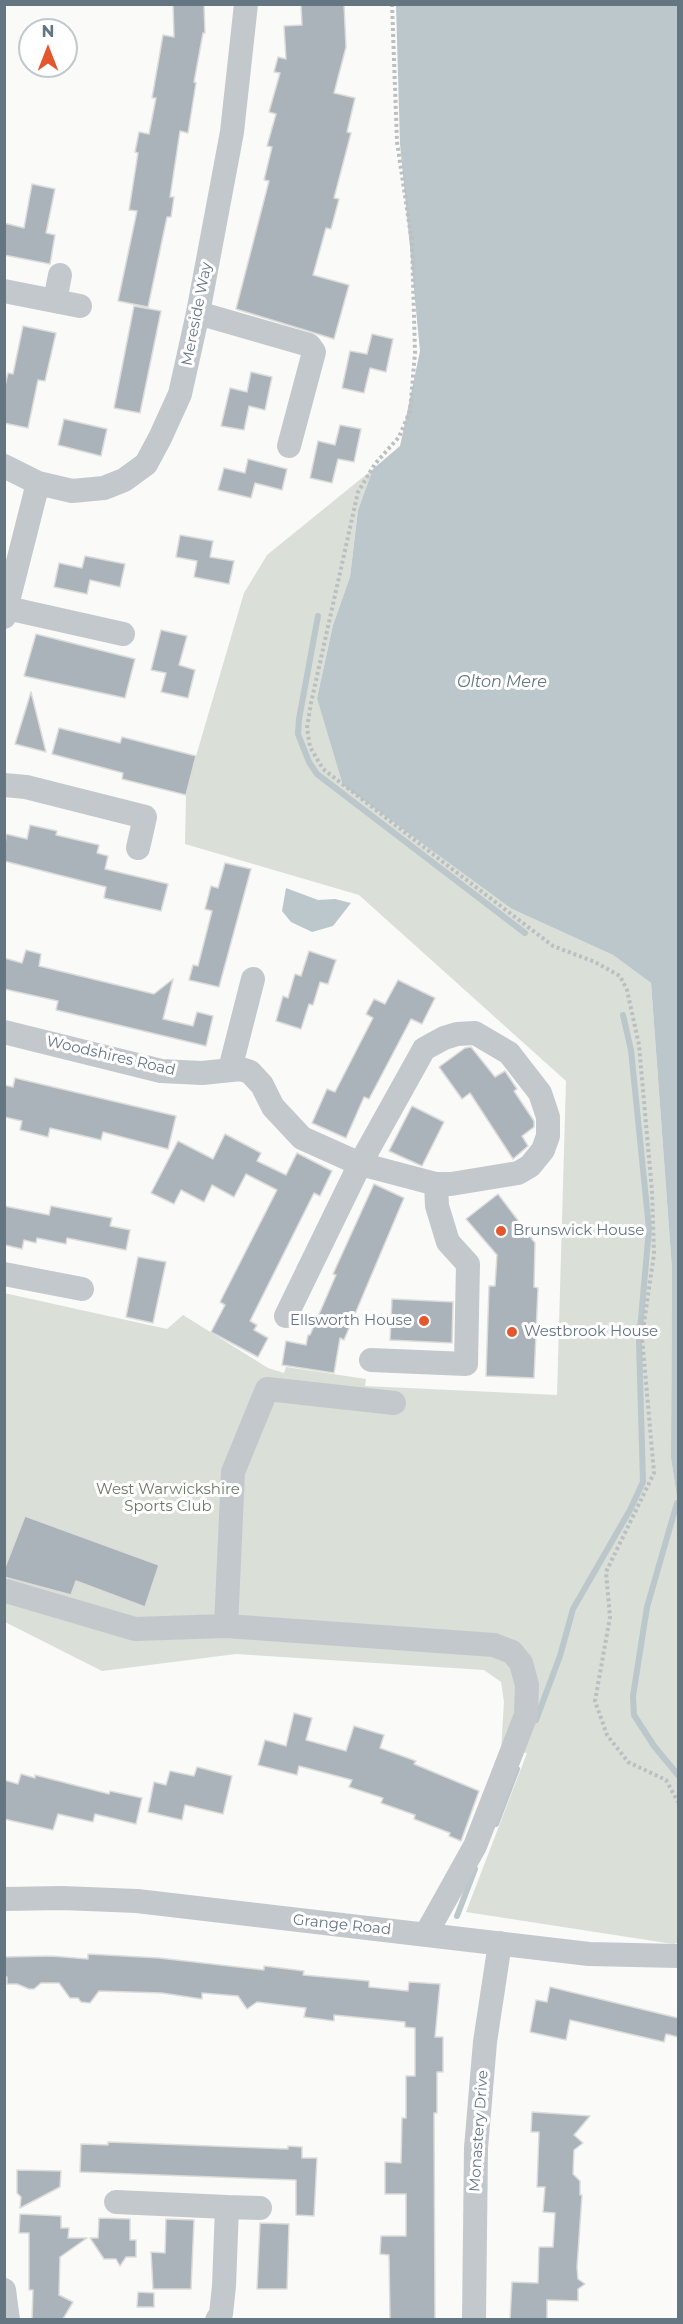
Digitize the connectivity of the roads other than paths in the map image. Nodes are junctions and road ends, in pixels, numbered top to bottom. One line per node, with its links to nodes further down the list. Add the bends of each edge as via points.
1 (246, 4): 6 (street, Mereside Way, via 232,132)
2 (60, 275): 4 (street)
3 (4, 291): 4 (street)
4 (55, 301): 5 (street)
5 (80, 306)
6 (198, 313): 7 (street, via 309,345 314,352); 9 (street, Mereside Way, via 180,394 146,464 104,488 72,491)
7 (290, 446)
8 (4, 466): 9 (street, Mereside Way)
9 (38, 483): 10 (street)
10 (6, 612): 11 (street)
11 (123, 634)
12 (4, 785): 13 (street, via 146,817)
13 (138, 848)
14 (253, 979): 16 (street)
15 (4, 1032): 16 (street, Woodshires Road, via 161,1071 202,1073)
16 (230, 1069): 17 (street, Woodshires Road, via 250,1072 273,1107 302,1138)
17 (360, 1164): 18 (street, Woodshires Road); 18 (street, Woodshires Road, via 424,1049 444,1038 475,1033 509,1053 528,1074 548,1117 548,1136 543,1150 518,1173); 21 (street, Woodshires Road)
18 (437, 1195): 22 (street, via 448,1242 468,1264 466,1364)
19 (4, 1274): 20 (street)
20 (82, 1289)
21 (286, 1316)
22 (371, 1360)
23 (394, 1402): 25 (street, via 267,1389 233,1472)
24 (6, 1591): 25 (street, via 135,1629)
25 (226, 1626): 27 (street, via 494,1645 512,1652 521,1663 527,1685 526,1715 476,1846)
26 (4, 1899): 27 (street, Grange Road, via 137,1901)
27 (426, 1934): 28 (street, Grange Road)
28 (500, 1943): 29 (street, Grange Road, via 589,1953); 36 (street, Monastery Drive, via 485,2042 476,2148)
29 (678, 1956)
30 (116, 2202): 31 (street)
31 (227, 2207): 32 (street); 35 (street, via 224,2286)
32 (260, 2208)
33 (4, 2290): 34 (street)
34 (8, 2319)
35 (217, 2319)
36 (474, 2319)

